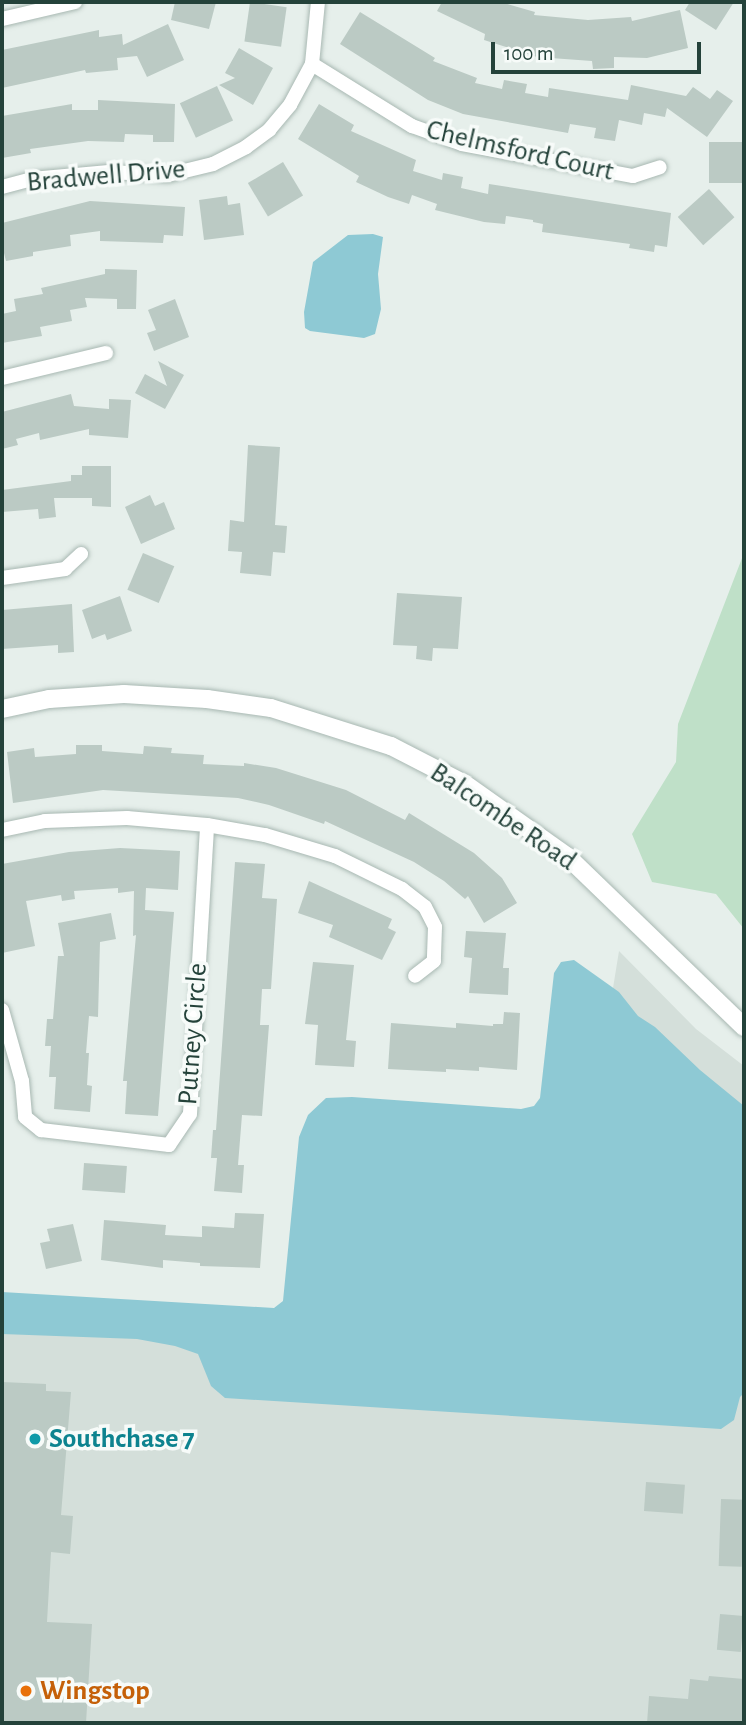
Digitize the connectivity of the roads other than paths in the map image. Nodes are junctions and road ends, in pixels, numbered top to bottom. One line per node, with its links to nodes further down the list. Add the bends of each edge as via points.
1 (75, 2): 3 (street)
2 (318, 2): 4 (street, Bradwell Drive)
3 (2, 19)
4 (312, 64): 5 (street, Chelmsford Court, via 412,126 462,144 633,176); 6 (street, Bradwell Drive, via 290,105 269,130 214,164 168,175 109,172 32,179)
5 (660, 167)
6 (2, 187)
7 (106, 354): 8 (street)
8 (2, 378)
9 (81, 554): 10 (street, via 65,569)
10 (2, 578)
11 (2, 709): 16 (street, Balcombe Road, via 49,699 124,694 207,699 271,708 391,746 466,784 568,857)
12 (207, 825): 13 (street, via 127,818 45,821); 14 (street, via 264,835 335,856 402,889 425,907 435,927 434,961); 15 (street, Putney Circle, via 190,1114 169,1145 67,1135 33,1124 25,1117 22,1082)
13 (2, 830)
14 (415, 976)
15 (2, 1010)
16 (744, 1027)

